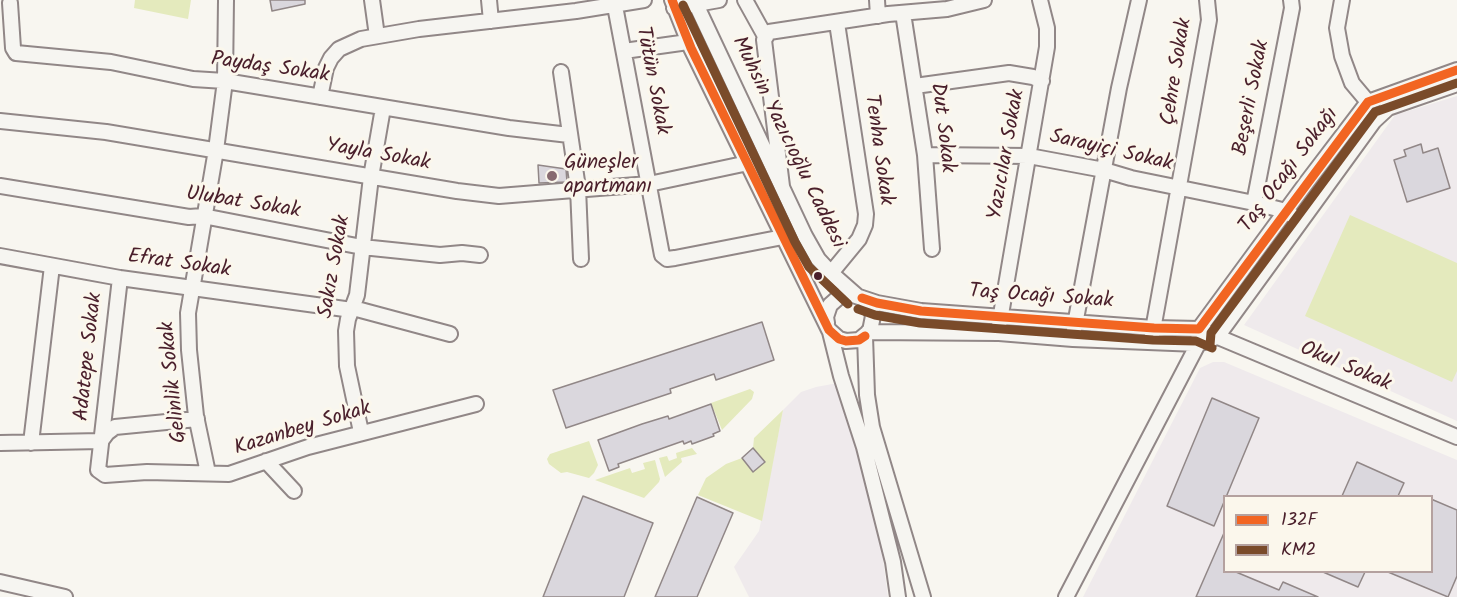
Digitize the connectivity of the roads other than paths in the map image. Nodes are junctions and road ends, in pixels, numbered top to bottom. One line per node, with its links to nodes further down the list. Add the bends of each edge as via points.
1 (226, 0): 28 (street, Gelinlik Sokak)
2 (372, 0): 22 (street)
3 (489, 0): 20 (street)
4 (644, 0): 17 (street)
5 (718, 0): 15 (street)
6 (745, 0): 23 (street)
7 (877, 0): 19 (street)
8 (984, 0): 18 (street, via 947,9)
9 (1040, 0): 29 (street, Yazıcılar Sokak, via 1047,28)
10 (1139, 0): 41 (street)
11 (1207, 0): 47 (street, Çehre Sokak, via 1209,20)
12 (1291, 0): 48 (street, Beşerli Sokak)
13 (1342, 0): 33 (street, via 1337,28 1342,56 1352,83)
14 (10, 2): 28 (street, Paydaş Sokak, via 15,53 111,62 193,79)
15 (695, 2): 16 (street); 45 (street, Muhsin Yazıcıoğlu Caddesi)
16 (673, 4): 24 (street, Muhsin Yazıcıoğlu Caddesi)
17 (615, 6): 20 (street); 25 (street, Tütün Sokak)
18 (903, 13): 19 (street); 31 (street, Dut Sokak)
19 (879, 16): 21 (street)
20 (491, 21): 22 (street)
21 (837, 23): 23 (street, via 769,32); 59 (street, Tenha Sokak, via 866,214 859,239)
22 (377, 36): 32 (street, via 339,49 326,68)
23 (765, 36): 45 (street)
24 (688, 42): 25 (street); 40 (street, Muhsin Yazıcıoğlu Caddesi)
25 (624, 51): 43 (street, Tütün Sokak)
26 (1457, 70): 33 (street, Taş Ocağı Sokağı)
27 (561, 72): 36 (street)
28 (225, 81): 32 (street, Paydaş Sokak); 37 (street, Gelinlik Sokak)
29 (1042, 81): 31 (street, via 1008,73); 39 (street, Yazıcılar Sokak)
30 (1457, 84): 51 (street, via 1388,108 1374,121)
31 (915, 86): 38 (street, Dut Sokak)
32 (320, 97): 34 (street, Paydaş Sokak)
33 (1368, 102): 49 (street, Taş Ocağı Sokağı)
34 (383, 108): 36 (street, Paydaş Sokak); 42 (street, Sakız Sokak)
35 (0, 121): 37 (street, Yayla Sokak)
36 (569, 135): 46 (street)
37 (216, 150): 42 (street, Yayla Sokak); 50 (street, Gelinlik Sokak)
38 (925, 155): 39 (street, Sarayiçi Sokak); 54 (street, Dut Sokak)
39 (1029, 156): 41 (street, Sarayiçi Sokak); 64 (street, Yazıcılar Sokak)
40 (748, 163): 43 (street, Yayla Sokak); 52 (street, Muhsin Yazıcıoğlu Caddesi)
41 (1104, 170): 47 (street, Sarayiçi Sokak); 65 (street)
42 (371, 177): 46 (street, Yayla Sokak, via 499,196); 53 (street, Sakız Sokak)
43 (649, 184): 46 (street, Yayla Sokak); 52 (street, Tütün Sokak, via 662,255 667,259)
44 (0, 186): 50 (street, Ulubat Sokak, via 189,217)
45 (782, 186): 59 (street, Muhsin Yazıcıoğlu Caddesi, via 805,236)
46 (578, 188): 57 (street)
47 (1180, 189): 48 (street, Sarayiçi Sokak); 67 (street, Çehre Sokak)
48 (1254, 203): 49 (street, Sarayiçi Sokak)
49 (1287, 211): 51 (street); 68 (street, Taş Ocağı Sokağı)
50 (204, 216): 53 (street, Ulubat Sokak); 61 (street, Gelinlik Sokak)
51 (1300, 221): 72 (street)
52 (783, 237): 66 (street, Muhsin Yazıcıoğlu Caddesi)
53 (362, 247): 55 (street, Ulubat Sokak); 63 (street, Sakız Sokak)
54 (932, 249)
55 (480, 255)
56 (0, 256): 58 (street, Efrat Sokak)
57 (581, 259)
58 (52, 266): 60 (street, Efrat Sokak); 82 (street)
59 (831, 273): 62 (street, Muhsin Yazıcıoğlu Caddesi)
60 (120, 278): 61 (street, Efrat Sokak); 80 (street, Adatepe Sokak)
61 (191, 288): 63 (street, Efrat Sokak); 77 (street, Gelinlik Sokak, via 189,350)
62 (859, 296): 64 (street, Taş Ocağı Sokak, via 910,309); 66 (street, via 844,295 834,300 827,311); 71 (street, via 868,302 873,316)
63 (353, 309): 70 (street, Efrat Sokak); 78 (street, Sakız Sokak, via 346,331 346,366)
64 (1000, 317): 65 (street, Taş Ocağı Sokak); 69 (street, Yazıcılar Sokak)
65 (1076, 322): 67 (street, Taş Ocağı Sokak); 73 (street)
66 (828, 327): 71 (street, via 846,341 859,340); 88 (street, Muhsin Yazıcıoğlu Caddesi, via 867,459)
67 (1154, 328): 68 (street, Taş Ocağı Sokak); 74 (street, Çehre Sokak)
68 (1199, 329): 72 (street, Taş Ocağı Sokak); 75 (street)
69 (999, 333): 71 (street, Taş Ocağı Sokak); 73 (street, Taş Ocağı Sokak)
70 (450, 334)
71 (867, 334): 89 (street, via 867,395 872,428)
72 (1217, 337): 75 (street, Taş Ocağı Sokak); 79 (street, Okul Sokak)
73 (1073, 339): 74 (street, Taş Ocağı Sokak)
74 (1151, 343): 75 (street, Taş Ocağı Sokak)
75 (1198, 344): 90 (street)
76 (476, 404): 78 (street, Kazanbey Sokak)
77 (196, 419): 80 (street, via 115,427); 84 (street, Gelinlik Sokak)
78 (361, 432): 83 (street, Kazanbey Sokak)
79 (1457, 437)
80 (101, 441): 82 (street); 84 (street, Kazanbey Sokak, via 98,470 105,475)
81 (0, 443): 82 (street)
82 (31, 444)
83 (266, 461): 84 (street, Kazanbey Sokak, via 229,474); 85 (street)
84 (208, 473)
85 (294, 491)
86 (0, 582): 87 (street)
87 (64, 597)
88 (898, 597)
89 (923, 597)
90 (1066, 597)

